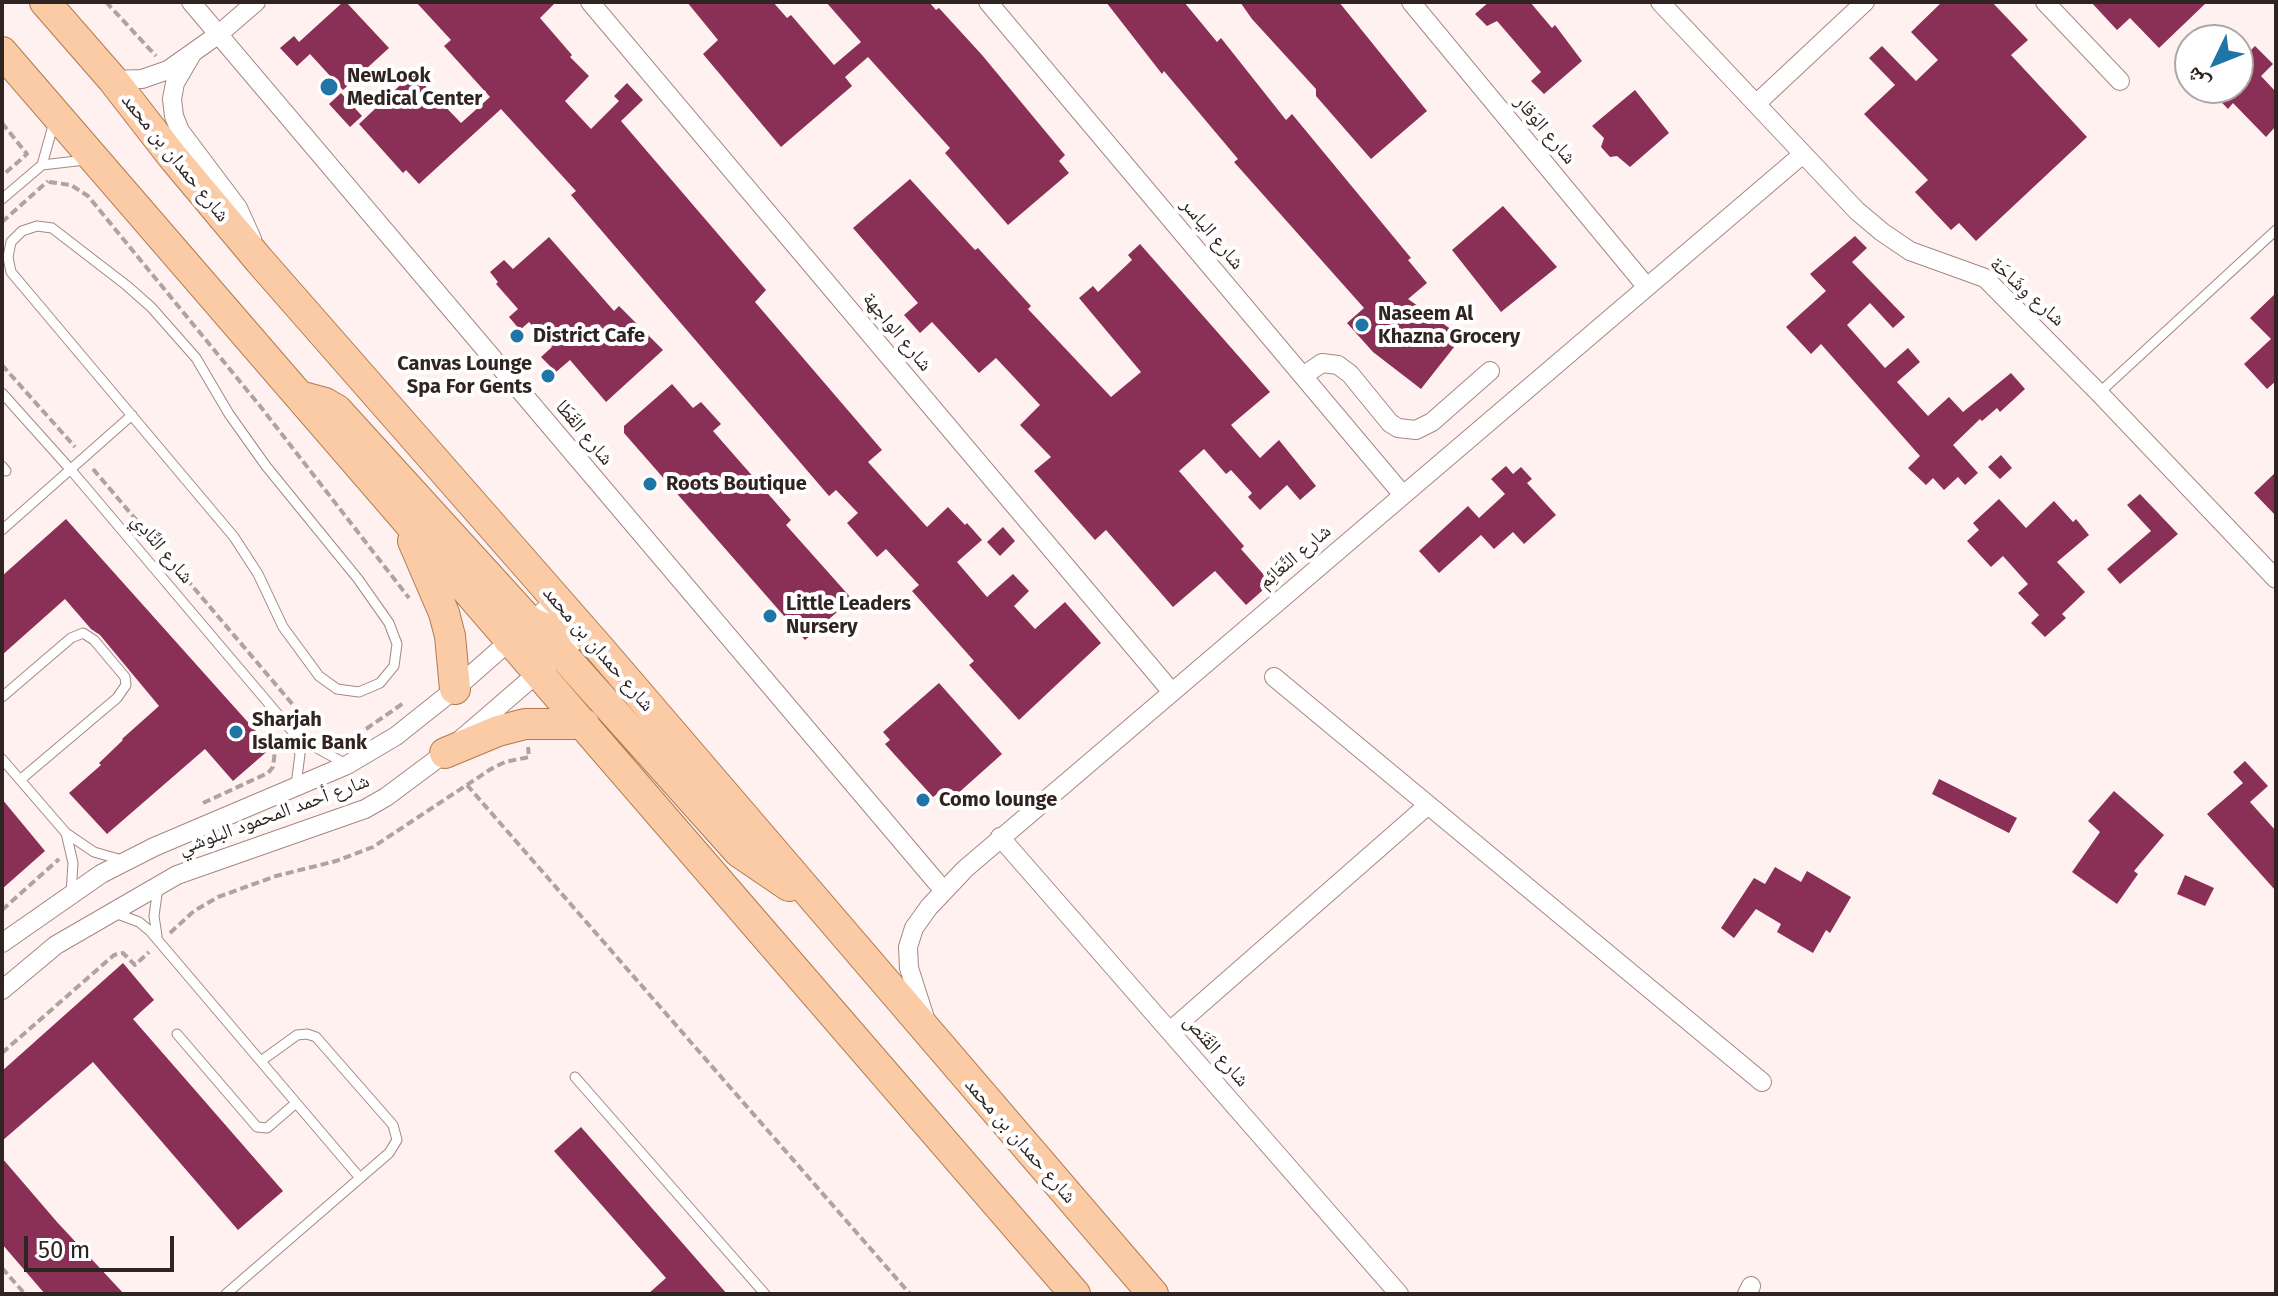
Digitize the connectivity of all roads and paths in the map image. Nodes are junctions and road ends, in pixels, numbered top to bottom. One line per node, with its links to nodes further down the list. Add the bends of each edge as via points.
1 (45, 2): 15 (main road, شارع حمدان بن محمد)
2 (106, 2): 14 (path)
3 (191, 2): 11 (street, شارع القَطَا)
4 (256, 2): 11 (street)
5 (590, 2): 50 (street, شارع الواجهة)
6 (988, 2): 31 (street, شارع الياسر)
7 (1411, 2): 28 (street, شارع الوَقار)
8 (1660, 2): 17 (street, شارع وِشَاحَة)
9 (1865, 2): 17 (street)
10 (2045, 2): 16 (street)
11 (219, 34): 13 (street); 71 (street, شارع القَطَا)
12 (2, 52): 18 (main road)
13 (192, 54): 14 (street); 27 (street, via 175,83 174,116 238,208)
14 (168, 70): 15 (street, via 142,79)
15 (113, 80): 27 (main road, شارع حمدان بن محمد)
16 (2120, 81)
17 (1757, 103): 20 (street, شارع وِشَاحَة)
18 (55, 112): 21 (main road); 22 (lane)
19 (2, 123): 23 (path, via 27,154)
20 (1803, 154): 28 (street, شارع النَّعَائِم); 33 (street, شارع وِشَاحَة, via 1857,211 1910,251 1985,278)
21 (97, 161): 22 (lane); 34 (main road)
22 (42, 165): 25 (lane)
23 (2, 176)
24 (49, 182): 43 (path, via 71,185 88,196)
25 (2, 199)
26 (2276, 230): 33 (lane)
27 (259, 260): 42 (main road, شارع حمدان بن محمد)
28 (1646, 286): 38 (street, شارع النَّعَائِم)
29 (2, 365): 36 (path)
30 (1490, 371): 31 (street, via 1416,430 1390,423 1338,365 1322,363)
31 (1303, 376): 38 (street, شارع الياسر)
32 (2, 393): 37 (lane, شارع النَّادِي)
33 (2099, 393): 41 (street, شارع وِشَاحَة)
34 (297, 396): 39 (main road); 44 (main road, via 337,410)
35 (132, 415): 35 (lane, via 234,537 283,627 319,676 337,689 359,692 380,683 394,666 397,644 389,623 256,453 175,331 52,228 22,231 11,242 11,272); 36 (lane)
36 (85, 458): 37 (lane); 53 (path)
37 (71, 470): 40 (lane); 57 (lane, شارع النَّادِي)
38 (1403, 495): 50 (street, شارع النَّعَائِم)
39 (400, 514): 44 (main road); 49 (main road, via 444,613)
40 (2, 530)
41 (2276, 579)
42 (556, 600): 44 (street, شارع أحمد المحمود البلوشي); 45 (main road, شارع حمدان بن محمد)
43 (412, 601)
44 (520, 631): 45 (main road); 46 (main road, via 541,637); 47 (main road); 49 (street, شارع أحمد المحمود البلوشي)
45 (585, 632): 46 (street, شارع أحمد المحمود البلوشي); 73 (main road, شارع حمدان بن محمد)
46 (562, 653): 47 (street, شارع أحمد المحمود البلوشي); 73 (main road, via 739,852)
47 (538, 673): 55 (main road); 59 (street, شارع أحمد المحمود البلوشي)
48 (1274, 677): 65 (street)
49 (455, 689): 61 (street, شارع أحمد المحمود البلوشي, via 396,736)
50 (1171, 691): 68 (street, شارع النَّعَائِم)
51 (2, 697): 62 (lane, via 83,633 125,677 117,698)
52 (408, 700): 58 (path)
53 (305, 719): 56 (path); 57 (path)
54 (525, 724): 55 (main road); 59 (main road); 64 (path, via 529,757 505,762)
55 (584, 724): 93 (main road)
56 (312, 727)
57 (292, 731): 61 (lane, شارع النَّادِي); 63 (lane, via 300,754); 66 (path, via 277,744 268,773)
58 (363, 732)
59 (445, 753): 70 (street, شارع أحمد المحمود البلوشي, via 365,809 209,861)
60 (2, 759): 62 (lane)
61 (347, 765): 63 (street, شارع أحمد المحمود البلوشي)
62 (20, 780): 67 (lane)
63 (296, 785): 69 (street, شارع أحمد المحمود البلوشي)
64 (467, 785): 77 (path, via 373,847 218,897); 92 (path)
65 (1428, 805): 79 (street); 85 (street)
66 (193, 808)
67 (66, 833): 69 (lane, via 94,852); 72 (lane, via 73,863); 74 (path, via 54,842 64,854)
68 (1000, 837): 71 (street, شارع النَّعَائِم); 79 (street, شارع القَنَص)
69 (126, 861): 72 (street, شارع أحمد المحمود البلوشي)
70 (159, 885): 75 (street, شارع أحمد المحمود البلوشي); 77 (lane, via 154,916)
71 (944, 891): 81 (street, شارع النَّعَائِم, via 914,928 908,947 909,968)
72 (71, 893): 76 (street, شارع أحمد المحمود البلوشي)
73 (809, 896): 81 (main road, شارع حمدان بن محمد)
74 (2, 910)
75 (112, 912): 77 (lane, via 139,922); 78 (street, شارع أحمد المحمود البلوشي, via 56,945)
76 (2, 943)
77 (160, 943): 82 (path, via 135,965 123,953 114,955); 83 (lane)
78 (2, 990)
79 (1170, 1031): 95 (street, شارع القَنَص)
80 (177, 1034): 86 (lane, via 257,1127 267,1128)
81 (933, 1040): 94 (main road, شارع حمدان بن محمد)
82 (2, 1053)
83 (261, 1061): 86 (lane); 87 (lane, via 297,1035 324,1043 397,1132 394,1147)
84 (575, 1077): 91 (lane)
85 (1762, 1082)
86 (296, 1103): 87 (lane)
87 (360, 1178): 90 (lane)
88 (2, 1268): 89 (path)
89 (25, 1294)
90 (226, 1294)
91 (765, 1294)
92 (910, 1294)
93 (1075, 1294)
94 (1153, 1294)
95 (1399, 1294)

